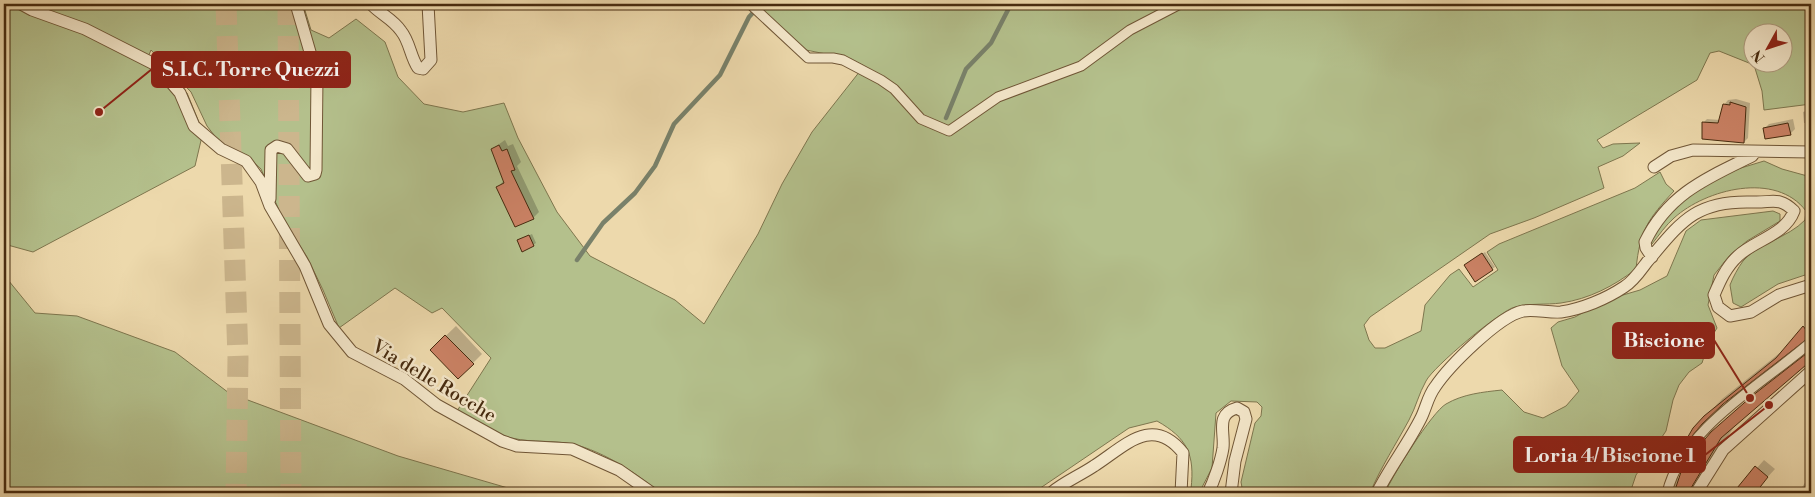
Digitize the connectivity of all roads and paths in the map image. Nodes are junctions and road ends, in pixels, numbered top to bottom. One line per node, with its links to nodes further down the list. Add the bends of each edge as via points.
1 (21, 4): 10 (street, Via delle Rocche, via 85,29 156,65 180,93 194,126 220,149 246,160 261,182)
2 (296, 4): 10 (street, via 317,76 316,170 315,174 308,176 287,149 276,146 271,150)
3 (371, 4): 4 (street, via 400,29 418,68 423,69 431,60)
4 (428, 4)
5 (750, 4): 6 (street, via 808,58 843,60 894,89 921,118 949,131 998,96 1081,66 1130,30)
6 (1180, 4)
7 (1755, 152): 8 (street); 9 (street, via 1693,150 1671,156); 11 (street, via 1698,182 1674,201 1645,242)
8 (1811, 152)
9 (1654, 167)
10 (270, 206): 15 (street, Via delle Rocche, via 305,266 329,324 352,352 404,379 437,405 502,442 516,446 572,449 619,470)
11 (1652, 257): 12 (street, via 1685,219 1700,209 1738,202 1778,200 1794,211 1791,220 1739,255 1727,269 1714,295 1718,306 1730,316 1751,312 1779,295); 20 (street, via 1626,287 1587,305 1560,312 1524,311 1494,328 1434,387 1421,418)
12 (1811, 285)
13 (1811, 342): 21 (street, via 1701,431 1674,474)
14 (1811, 371): 22 (street, via 1723,450)
15 (652, 493)
16 (1051, 493): 17 (street, via 1119,448 1148,434 1174,442 1182,452)
17 (1181, 493)
18 (1208, 493): 19 (street, via 1223,447 1223,419 1227,412 1237,408 1244,412 1246,419)
19 (1231, 493)
20 (1377, 493)
21 (1667, 493)
22 (1696, 493)

